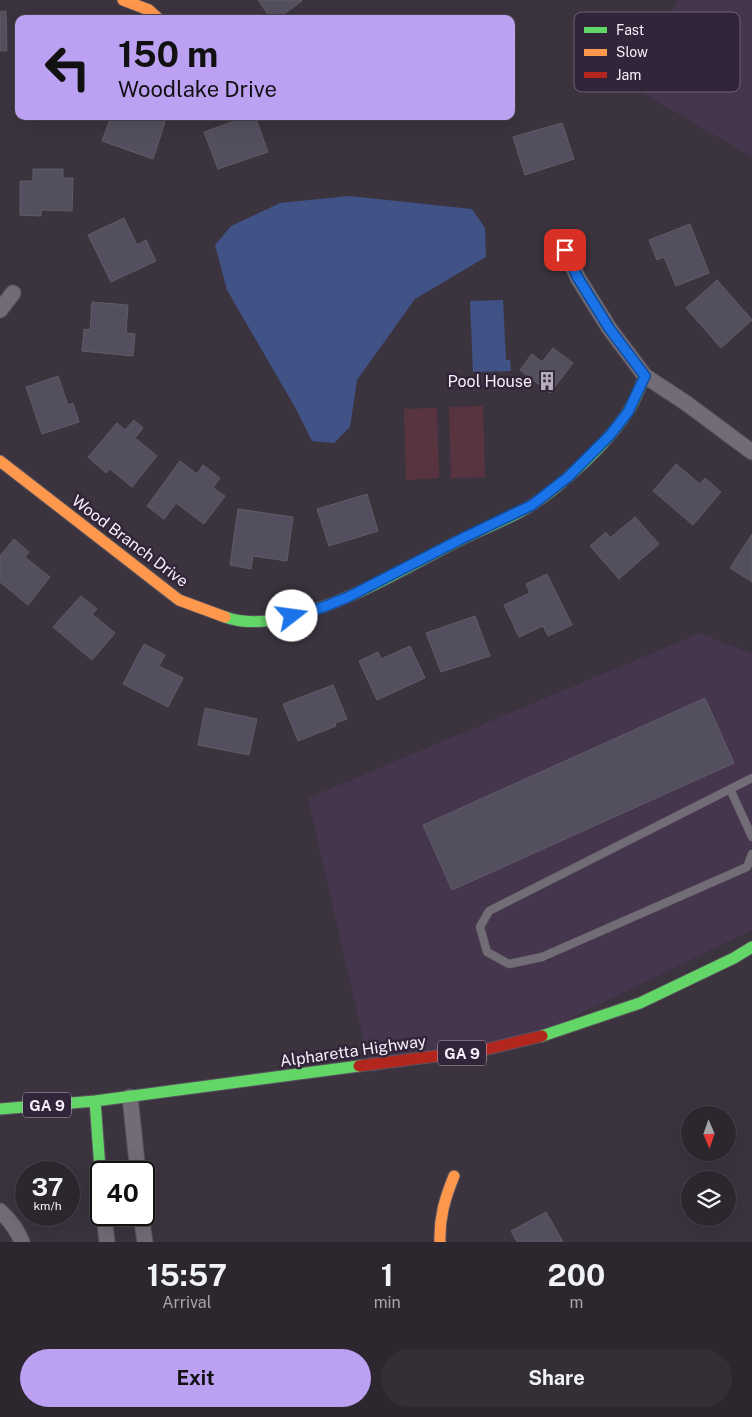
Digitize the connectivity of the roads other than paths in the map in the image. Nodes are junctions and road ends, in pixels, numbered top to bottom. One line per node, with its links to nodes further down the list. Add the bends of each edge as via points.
1 (123, 0): 2 (street)
2 (155, 15)
3 (565, 250): 6 (street, via 609,328)
4 (13, 293): 5 (street)
5 (0, 310)
6 (645, 376): 7 (street); 8 (street, Wood Branch Drive, via 628,412 610,435 568,477 532,505 348,597 321,608 263,621 234,620 179,600)
7 (752, 452)
8 (0, 461)
9 (752, 778): 10 (lane)
10 (730, 789): 11 (lane); 12 (lane, via 489,911 480,927 487,952 509,964 542,957 747,867)
11 (752, 837)
12 (752, 854)
13 (752, 947): 14 (street, Alpharetta Highway / GA 9, via 640,1003 541,1036 483,1050)
14 (130, 1097): 15 (street, Alpharetta Highway / GA 9); 18 (street)
15 (95, 1101): 16 (street, Alpharetta Highway / GA 9); 17 (street)
16 (0, 1109)
17 (99, 1161)
18 (137, 1161)
19 (454, 1176): 26 (street, via 443,1202 439,1221)
20 (0, 1211): 23 (street, via 19,1233)
21 (105, 1226): 24 (street)
22 (143, 1226): 25 (street)
23 (22, 1242)
24 (107, 1242)
25 (145, 1242)
26 (440, 1242)

